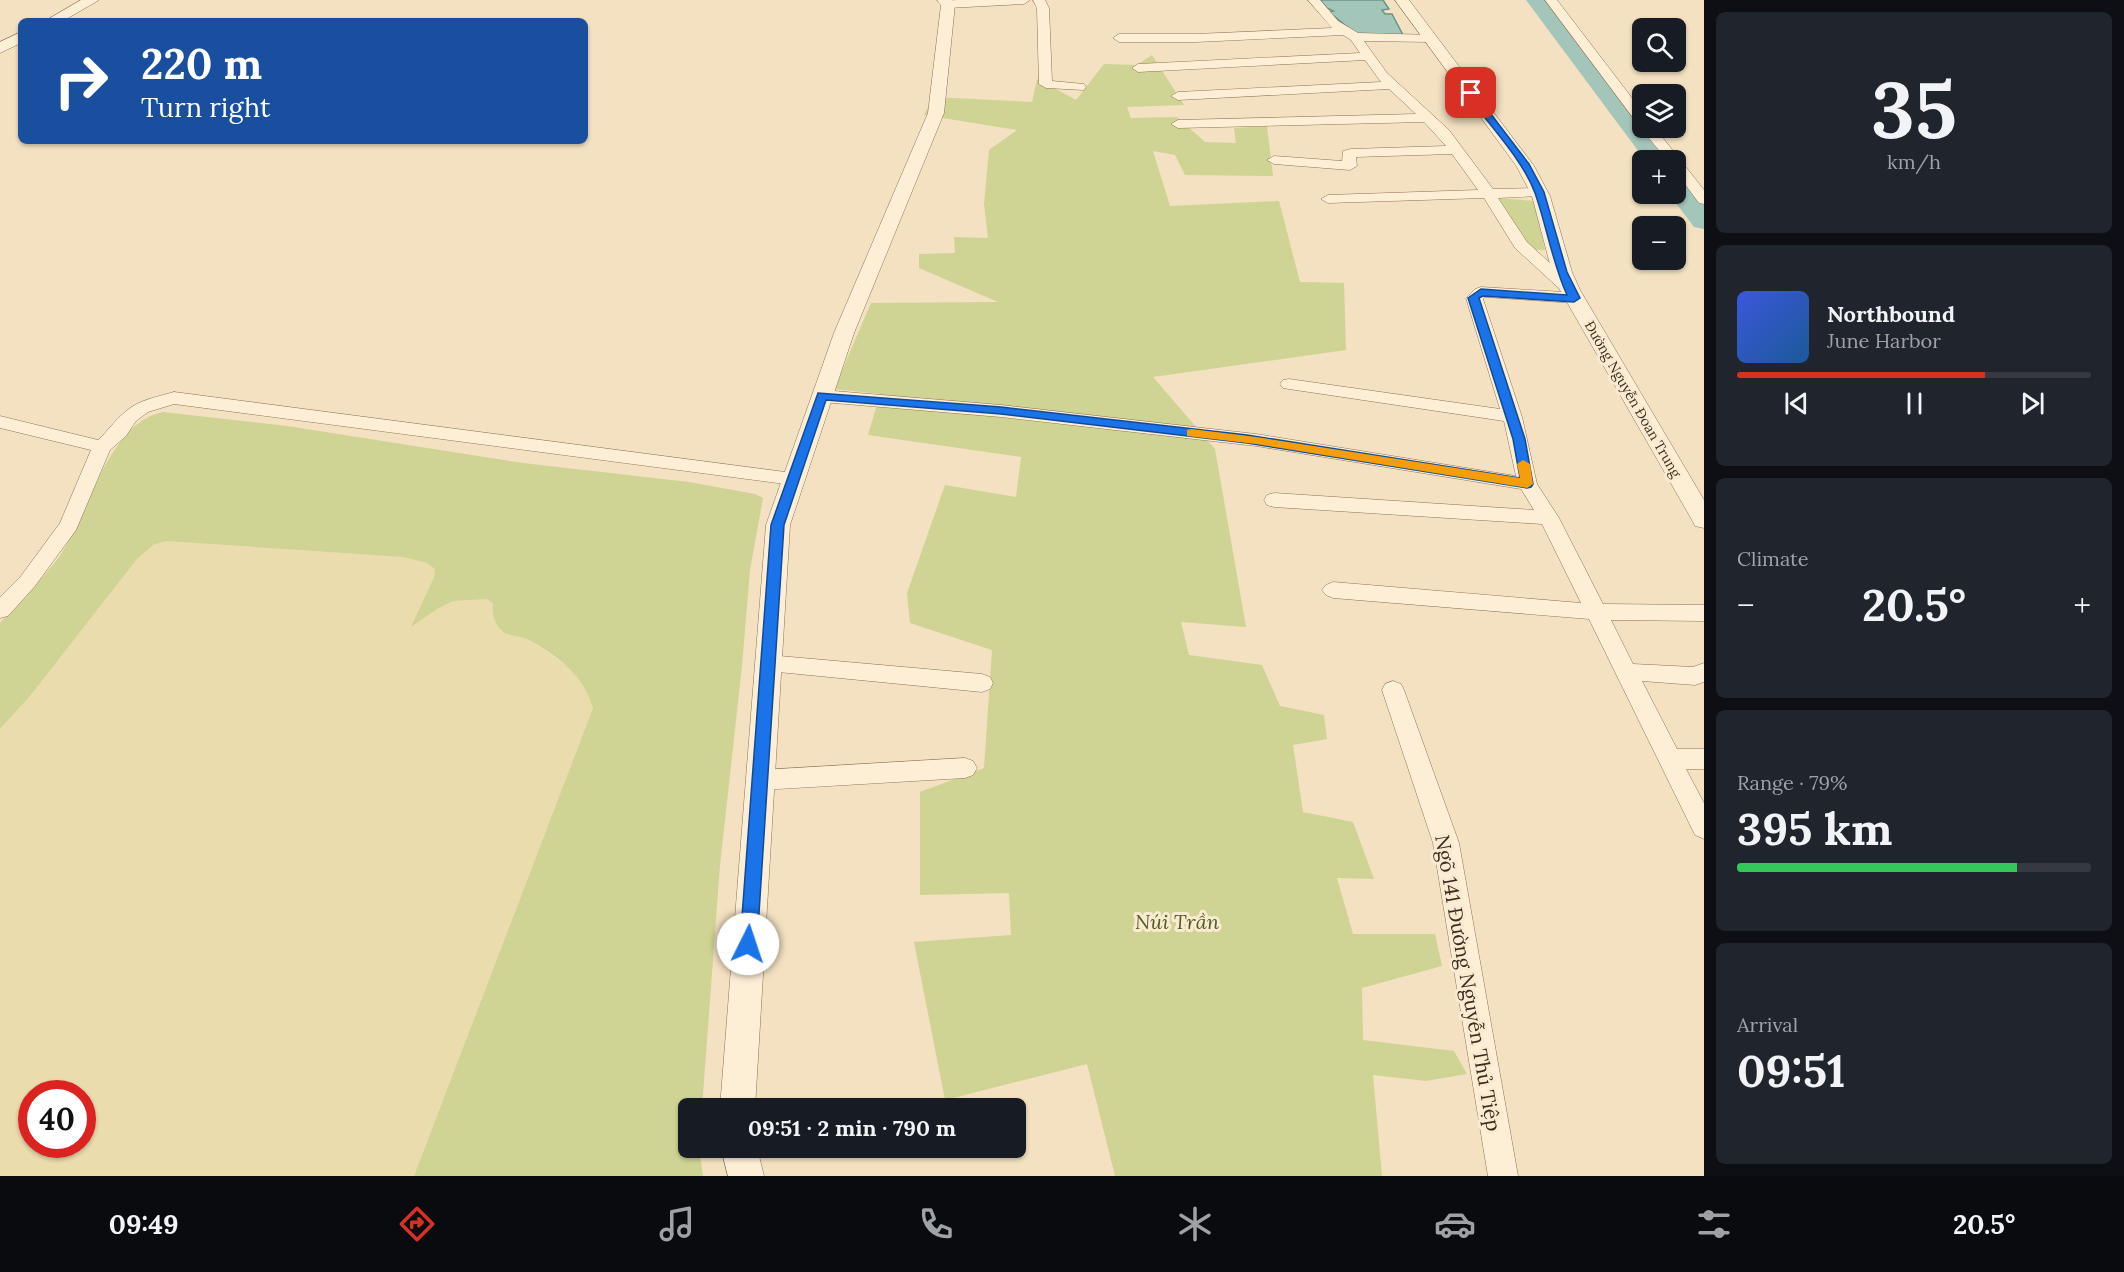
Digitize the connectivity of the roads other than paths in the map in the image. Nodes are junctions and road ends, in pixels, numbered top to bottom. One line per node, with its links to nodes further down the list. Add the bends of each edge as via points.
1 (92, 0): 8 (street)
2 (1024, 0): 7 (street)
3 (1039, 0): 15 (street, via 1043,8 1046,84)
4 (1314, 0): 9 (street, via 1334,24)
5 (1402, 0): 11 (street, Đường Nguyễn Đoan Trung)
6 (1551, 0): 17 (street)
7 (946, 2): 31 (street, via 936,113 844,333)
8 (58, 18)
9 (1351, 34): 10 (street); 11 (street); 12 (street)
10 (1119, 38)
11 (1430, 38): 25 (street, Đường Nguyễn Đoan Trung, via 1525,166)
12 (1369, 56): 13 (street); 14 (street)
13 (1138, 68)
14 (1392, 85): 16 (street); 18 (street)
15 (1079, 87)
16 (1178, 96)
17 (1632, 107)
18 (1427, 118): 19 (street); 21 (street)
19 (1178, 124)
20 (1656, 138): 22 (street)
21 (1456, 150): 23 (street, via 1351,153 1350,166); 26 (street)
22 (1665, 150)
23 (1274, 160)
24 (1686, 176): 28 (street)
25 (1539, 192): 26 (street); 29 (street, Đường Nguyễn Đoan Trung)
26 (1488, 193): 27 (street); 29 (street, via 1521,245)
27 (1328, 199)
28 (1704, 200)
29 (1572, 294): 32 (street, via 1481,292 1474,298); 39 (street, Đường Nguyễn Đoan Trung)
30 (1289, 384): 32 (street)
31 (822, 396): 35 (street); 36 (street, via 1001,411 1247,439)
32 (1513, 417): 36 (street)
33 (0, 422): 34 (street)
34 (102, 447): 35 (street, via 142,408 174,398); 41 (street, via 69,525 28,581)
35 (794, 479): 44 (street, via 778,525)
36 (1527, 484): 38 (street)
37 (1274, 500): 38 (street)
38 (1549, 518): 42 (street)
39 (1704, 520)
40 (1333, 590): 42 (street)
41 (0, 610)
42 (1597, 612): 43 (street); 45 (street)
43 (1704, 613)
44 (768, 663): 47 (street); 52 (street)
45 (1627, 672): 46 (street, via 1695,676); 49 (street)
46 (1704, 672)
47 (982, 683)
48 (1393, 690): 57 (street, Ngõ 141 Đường Nguyễn Thủ Tiệp, via 1446,843)
49 (1671, 759): 50 (street); 53 (street)
50 (1704, 759)
51 (965, 768): 52 (street)
52 (760, 780): 54 (street)
53 (1704, 828)
54 (738, 1098)
55 (742, 1158): 56 (street)
56 (746, 1176)
57 (1503, 1176)

